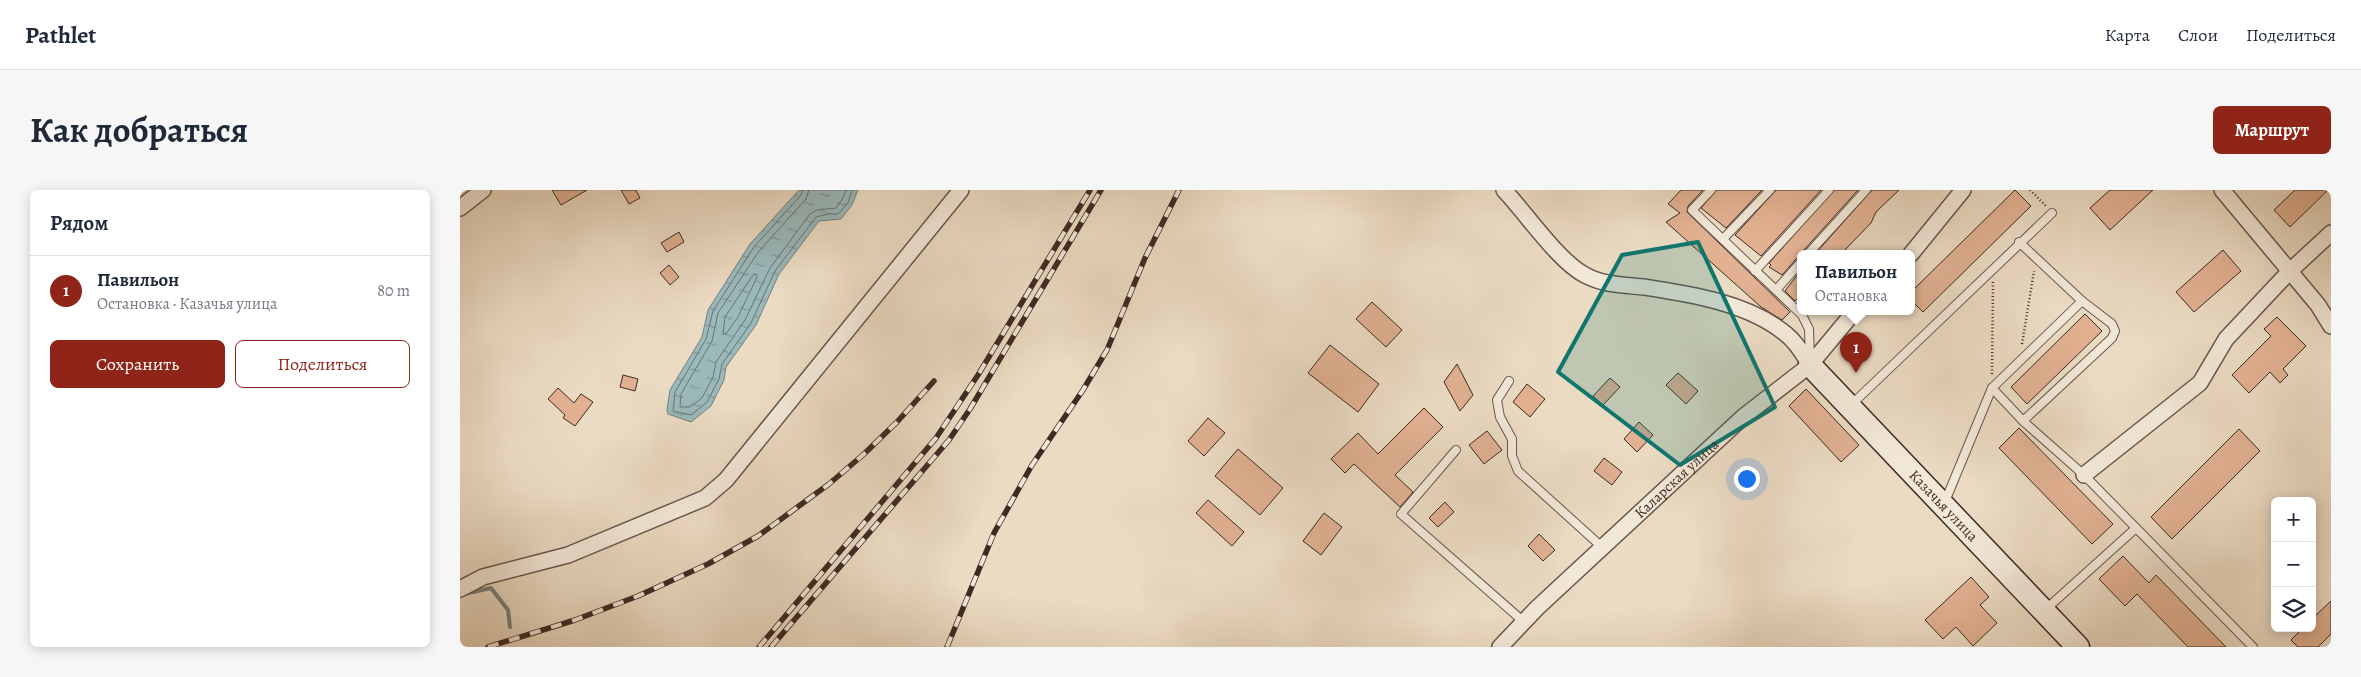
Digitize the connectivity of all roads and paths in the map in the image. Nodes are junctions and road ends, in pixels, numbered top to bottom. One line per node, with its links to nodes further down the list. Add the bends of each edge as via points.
1 (482, 190): 11 (street)
2 (961, 190): 40 (street, via 726,480 705,498 568,555 483,577)
3 (1504, 190): 30 (street, via 1537,230 1583,275 1602,283 1690,294 1723,303 1787,334)
4 (1711, 190): 14 (lane, via 1692,210)
5 (1770, 190): 14 (lane)
6 (1829, 190): 21 (lane)
7 (1866, 190): 16 (lane)
8 (1963, 190): 17 (street)
9 (2030, 190): 12 (path)
10 (2222, 190): 22 (street)
11 (460, 208)
12 (2052, 213): 15 (lane)
13 (2331, 233): 22 (street)
14 (1723, 239): 21 (lane)
15 (2019, 242): 18 (lane); 20 (lane)
16 (1812, 250)
17 (1914, 250)
18 (2036, 260): 24 (lane); 29 (path)
19 (1797, 266): 23 (lane)
20 (1993, 268): 32 (path); 33 (lane)
21 (1755, 271): 23 (lane)
22 (2290, 271): 28 (street); 36 (street, via 2226,339 2200,383)
23 (1776, 290): 25 (lane)
24 (2082, 301): 29 (lane); 34 (lane, via 2112,324 2115,331 2112,338)
25 (1797, 310)
26 (1802, 315): 30 (lane, via 1809,329)
27 (1852, 315): 30 (street, Каларская улица)
28 (2331, 326)
29 (2019, 360): 32 (lane)
30 (1810, 365): 33 (street, Казачья улица); 39 (street, Каларская улица, via 1743,417)
31 (1509, 381): 39 (lane, via 1497,400 1500,417 1512,439 1512,456 1518,470)
32 (1992, 388): 34 (lane); 37 (lane)
33 (1850, 407): 37 (street, Казачья улица)
34 (2022, 421): 36 (lane)
35 (1456, 450): 42 (lane, via 1401,514)
36 (2084, 475): 38 (lane)
37 (1944, 506): 41 (street, Казачья улица)
38 (2136, 528): 41 (lane); 45 (lane)
39 (1602, 548): 42 (street, Каларская улица)
40 (460, 589)
41 (2044, 611): 44 (street, Казачья улица)
42 (1524, 622): 43 (street, Каларская улица)
43 (1500, 647)
44 (2078, 647)
45 (2253, 647)

